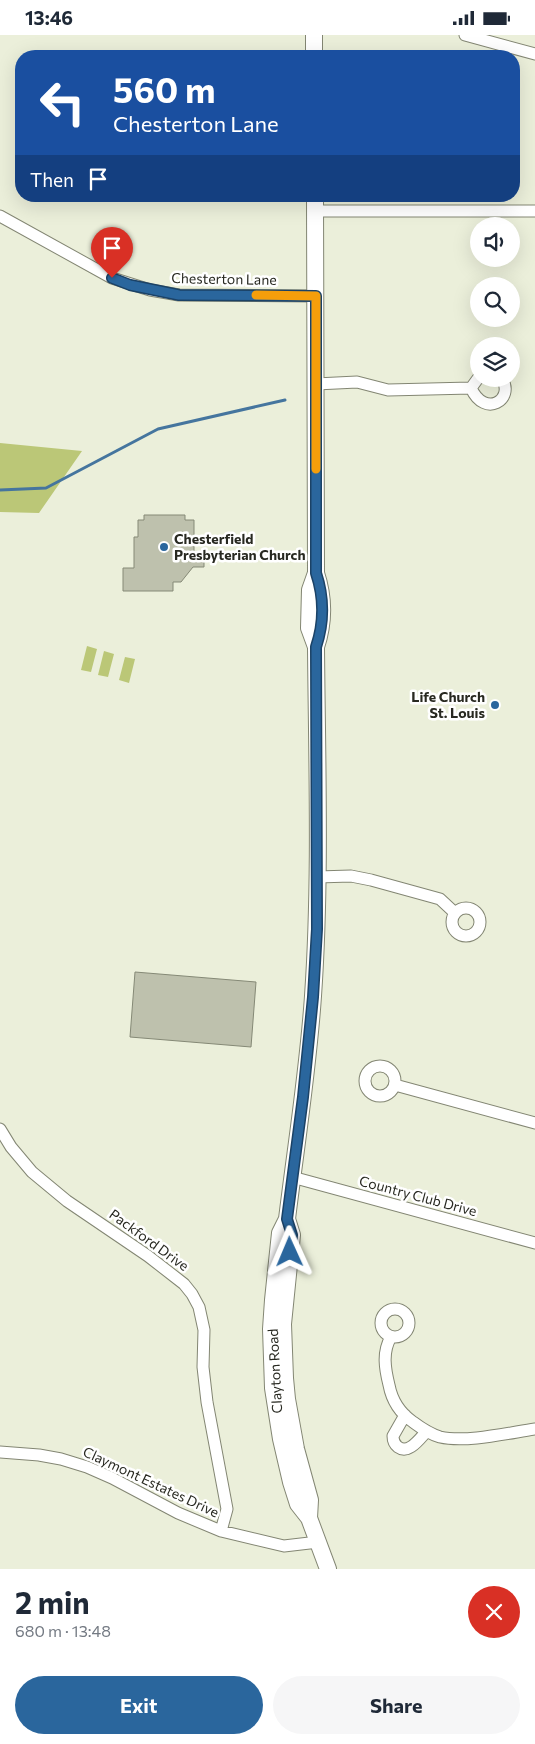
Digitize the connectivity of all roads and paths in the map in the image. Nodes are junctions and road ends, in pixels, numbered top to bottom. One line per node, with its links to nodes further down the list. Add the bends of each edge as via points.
1 (314, 35): 3 (main road)
2 (465, 35): 4 (street)
3 (314, 50)
4 (535, 54)
5 (315, 204): 6 (street); 8 (main road, Clayton Road)
6 (535, 211)
7 (0, 216): 8 (street, Chesterton Lane, via 91,268 137,287 179,295)
8 (316, 296): 9 (main road, Clayton Road)
9 (316, 384): 11 (street, via 357,382 388,389); 12 (main road, Clayton Road, via 316,573 322,590 322,631 316,647)
10 (505, 387): 11 (street, via 504,394 495,404 484,404)
11 (471, 388)
12 (317, 877): 13 (street, via 351,876 372,880 440,899); 17 (main road, Clayton Road, via 313,997)
13 (455, 913)
14 (395, 1085): 15 (street)
15 (535, 1123)
16 (0, 1129): 24 (street, Packford Drive, via 32,1172 67,1201 184,1283 192,1294 199,1307 204,1330 203,1367 207,1402 227,1509)
17 (292, 1177): 18 (street, Country Club Drive); 25 (main road, Clayton Road, via 287,1219 292,1235 283,1324 285,1378 296,1449 310,1500 309,1518)
18 (535, 1243)
19 (391, 1337): 20 (street, via 386,1345 387,1375 395,1403)
20 (405, 1415): 22 (street); 22 (street, via 393,1436 398,1447 409,1448)
21 (535, 1429): 22 (street, via 456,1439)
22 (427, 1431)
23 (0, 1452): 24 (street, Claymont Estates Drive, via 39,1455 87,1467)
24 (221, 1531): 25 (street, Claymont Estates Drive, via 284,1546)
25 (318, 1541): 26 (main road, Clayton Road)
26 (328, 1569)

